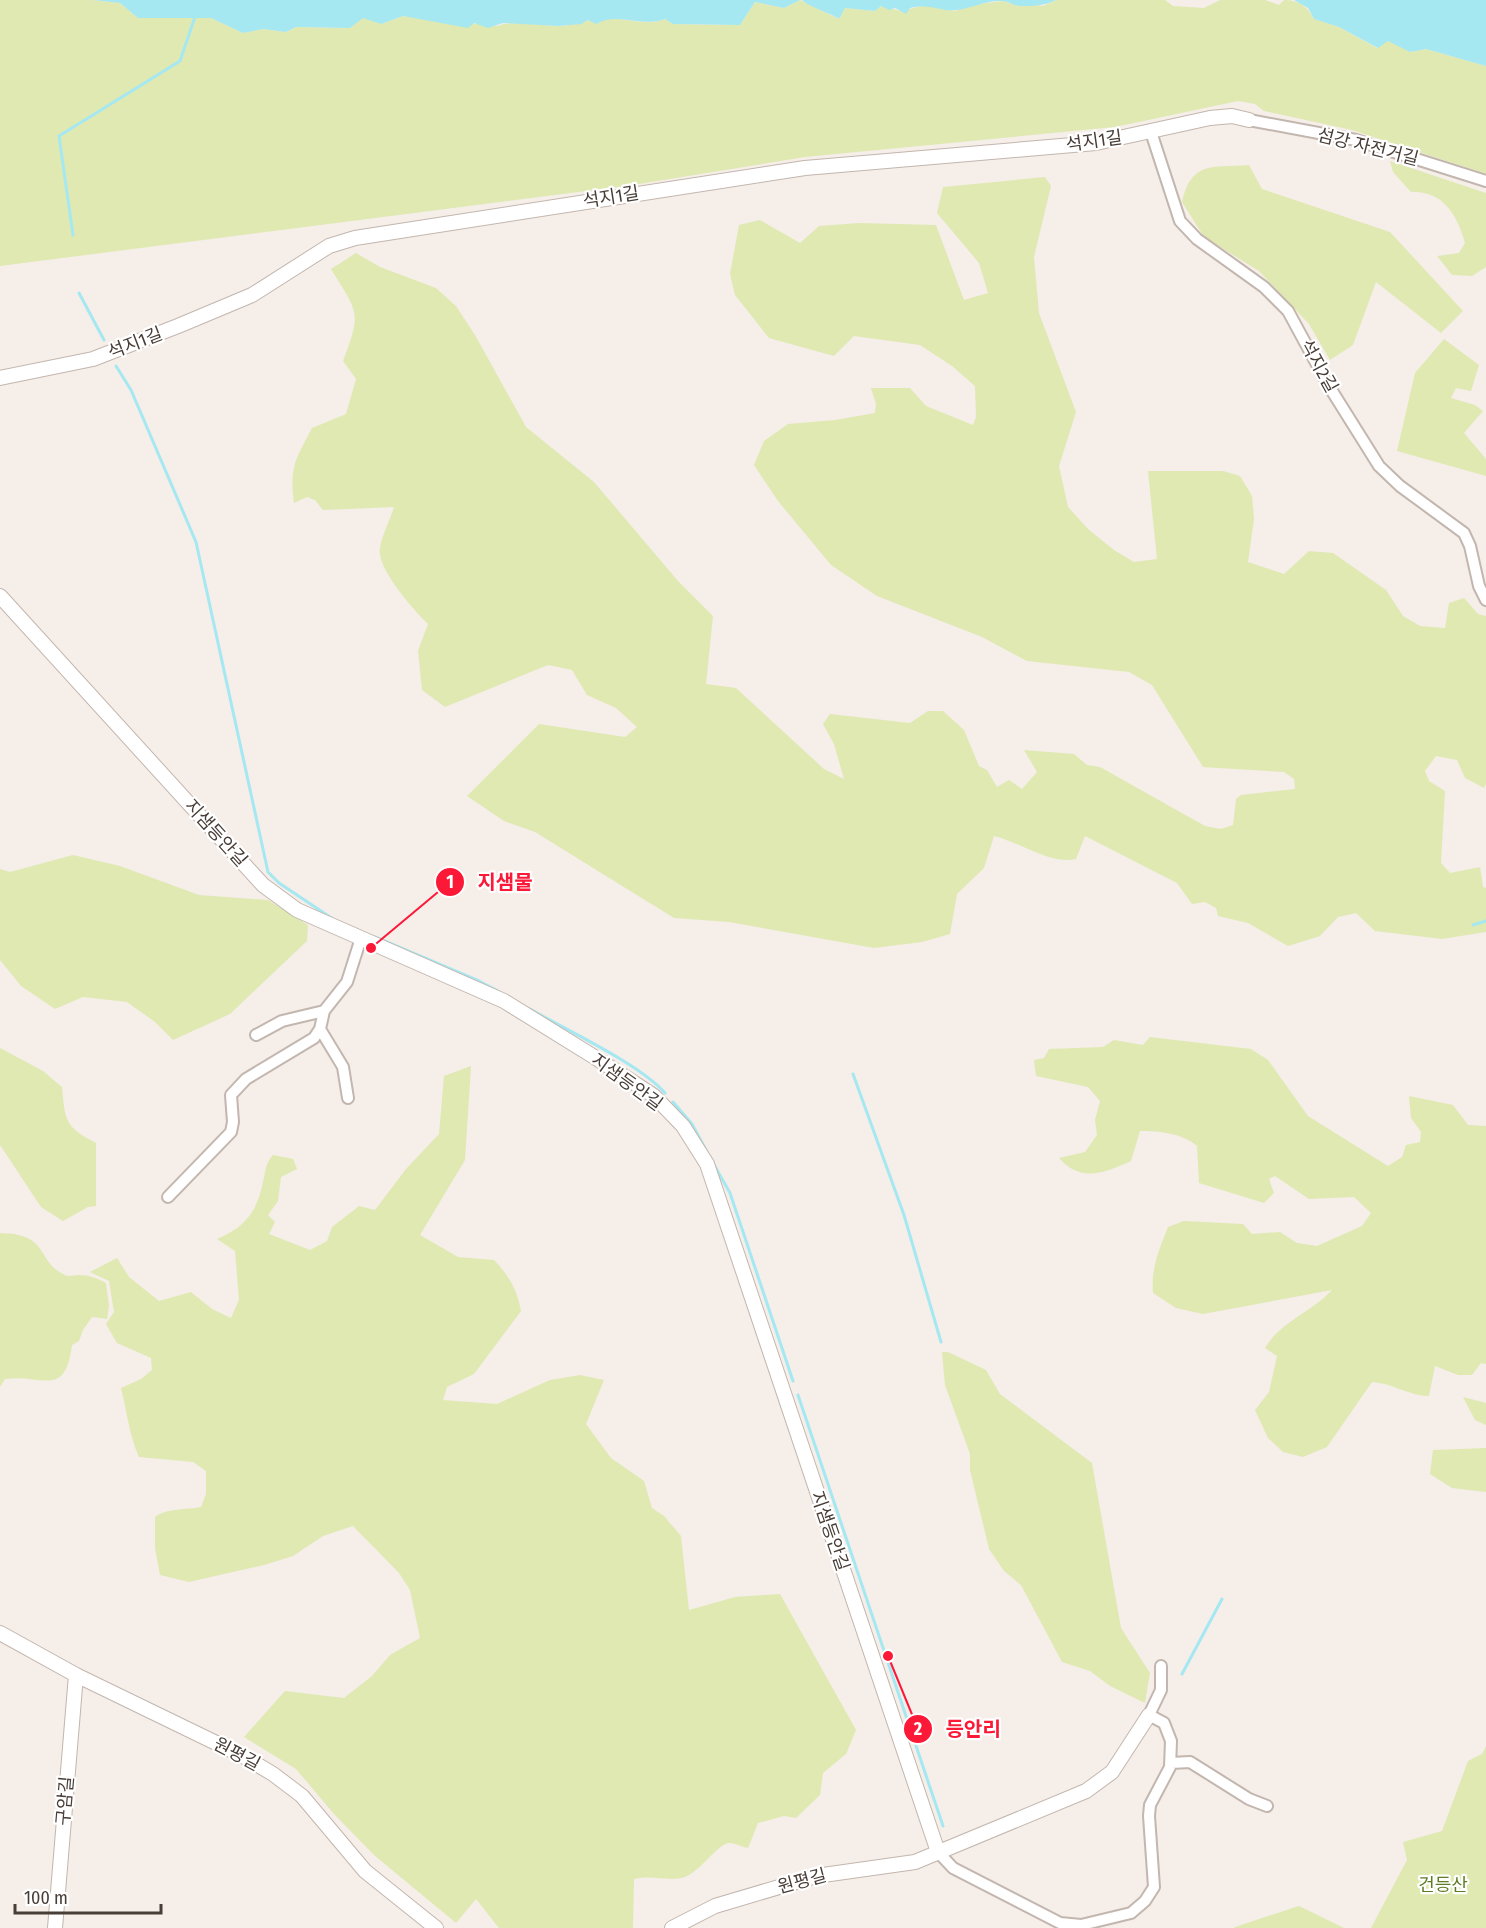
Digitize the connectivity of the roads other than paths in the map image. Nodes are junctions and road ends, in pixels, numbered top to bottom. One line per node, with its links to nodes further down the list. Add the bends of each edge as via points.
1 (1249, 120): 2 (street, 석지1길, via 1232,116 1210,118); 3 (street, 섬강 자전거길, via 1356,140)
2 (1150, 132): 4 (street, 석지1길, via 1096,143 752,175 355,238 329,246 252,295 168,330 93,359); 6 (street, 석지2길, via 1180,221 1197,239 1264,287 1288,311 1379,466 1464,533)
3 (1486, 181)
4 (0, 378)
5 (0, 596): 7 (street, 지샘등안길, via 263,885 297,910)
6 (1486, 600)
7 (361, 938): 8 (street, via 347,982); 19 (street, 지샘등안길, via 504,1001 597,1058 654,1096 683,1126 707,1164)
8 (324, 1011): 9 (street); 10 (street, via 282,1021)
9 (320, 1029): 11 (street, via 343,1066); 12 (street, via 314,1038 246,1078 231,1095 231,1132)
10 (256, 1035)
11 (348, 1098)
12 (168, 1197)
13 (0, 1633): 15 (street, 원평길)
14 (1161, 1666): 16 (street, via 1161,1690)
15 (76, 1675): 20 (street, 구암길); 21 (street, 원평길, via 273,1774 302,1796 365,1871)
16 (1149, 1715): 17 (street, 지샘등안길, via 1164,1723 1171,1742); 19 (street, via 1112,1772 1086,1791)
17 (1170, 1763): 18 (street, via 1191,1762); 19 (street, 지샘등안길, via 1150,1805 1154,1887 1131,1913 1081,1924 1059,1923 953,1868)
18 (1267, 1806)
19 (938, 1852): 22 (street, 원평길, via 915,1862 816,1876 715,1906)
20 (55, 1928)
21 (436, 1928)
22 (672, 1928)

